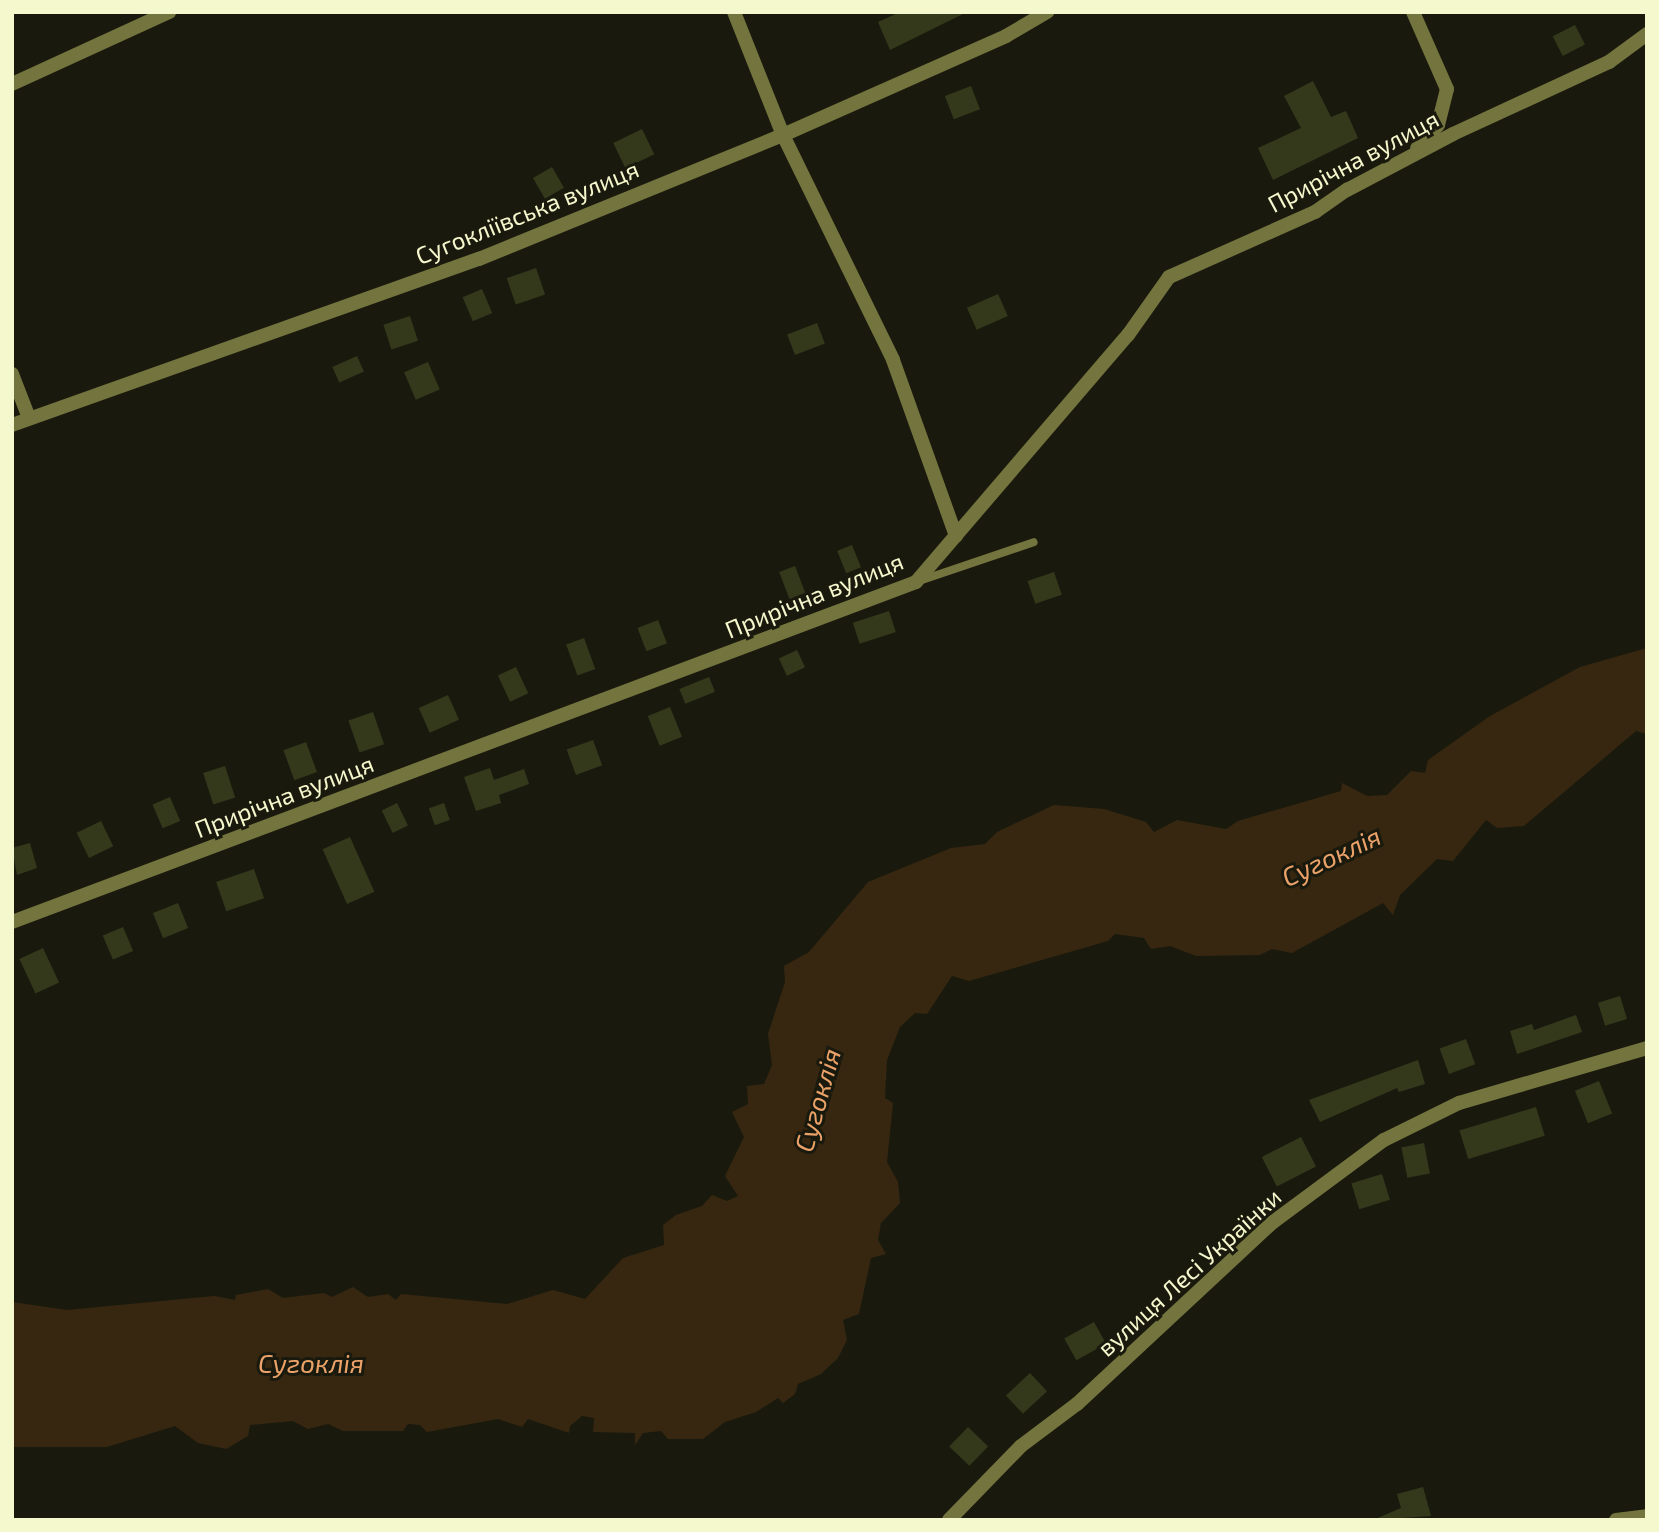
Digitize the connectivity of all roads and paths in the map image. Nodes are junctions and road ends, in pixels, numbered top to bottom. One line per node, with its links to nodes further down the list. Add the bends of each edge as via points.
1 (169, 12): 6 (street)
2 (734, 12): 7 (street)
3 (1047, 12): 7 (street, Сугокліївська вулиця, via 1006,36)
4 (1413, 12): 8 (street, via 1447,89 1438,125)
5 (1647, 34): 8 (street, Прирічна вулиця, via 1609,62)
6 (12, 84)
7 (783, 135): 10 (street, Сугокліївська вулиця, via 479,259); 12 (street, via 893,360)
8 (1409, 157): 12 (street, Прирічна вулиця, via 1315,212 1169,277 1128,335)
9 (12, 374): 10 (street)
10 (29, 418): 11 (street, Сугокліївська вулиця)
11 (12, 425)
12 (956, 536): 14 (street, Прирічна вулиця)
13 (1034, 542): 14 (lane)
14 (916, 582): 15 (street, Прирічна вулиця)
15 (12, 922)
16 (1647, 1048): 18 (street, вулиця Лесі Українки, via 1459,1103 1384,1140 1273,1222 1077,1404 1021,1446)
17 (1647, 1516): 19 (street)
18 (948, 1520)
19 (1616, 1520)

